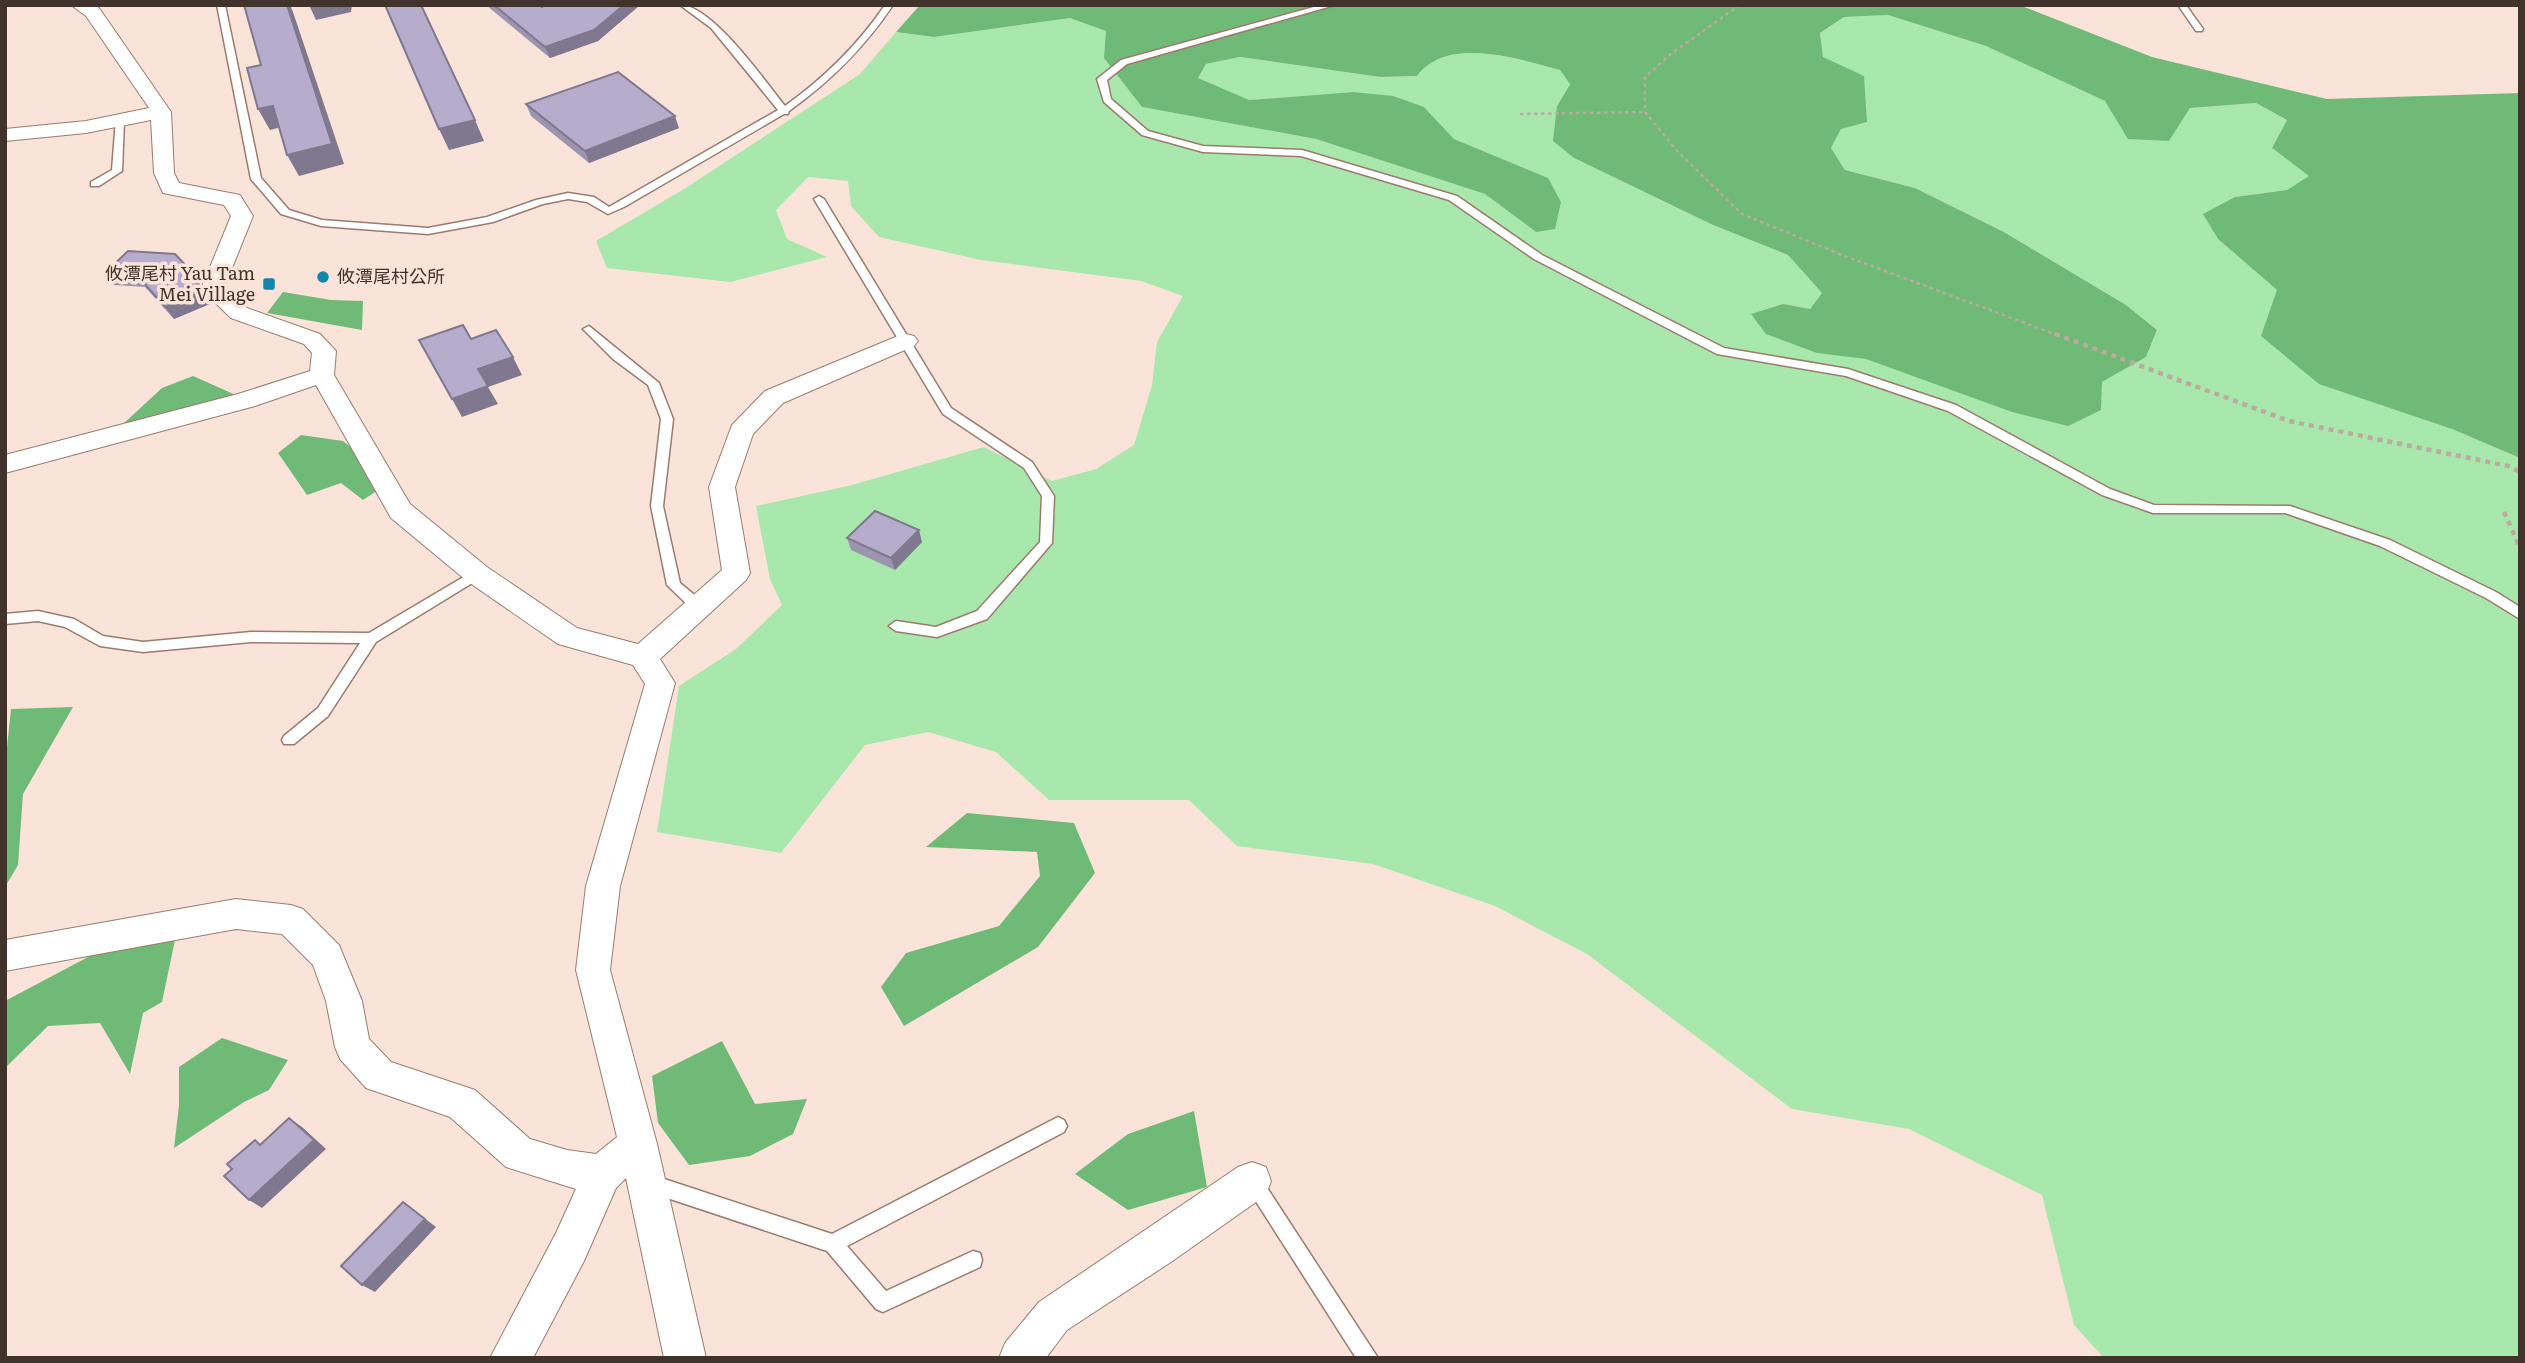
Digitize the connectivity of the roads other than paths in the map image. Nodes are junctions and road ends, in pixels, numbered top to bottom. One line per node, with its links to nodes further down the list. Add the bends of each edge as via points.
1 (80, 5): 8 (street, via 93,12)
2 (221, 5): 9 (lane, via 256,179 285,212 321,223 428,231 489,220 568,197 590,199 608,211)
3 (684, 5): 9 (lane, via 714,26)
4 (889, 5): 9 (lane, via 837,71)
5 (1331, 5): 20 (lane, via 1124,62 1102,79 1107,100 1145,133 1203,149 1302,153 1453,198 1538,257 1721,351 1848,373 1952,408 2106,492 2153,509 2286,509 2385,543)
6 (2182, 5): 7 (lane)
7 (2199, 29)
8 (161, 112): 10 (street); 16 (street, via 164,173 171,188 232,200 242,216 212,289 239,313 312,339 324,351)
9 (785, 112)
10 (119, 121): 11 (street); 12 (lane, via 117,172)
11 (5, 135)
12 (95, 184)
13 (819, 199): 15 (lane)
14 (589, 329): 19 (lane, via 653,383 667,419 657,506 674,585)
15 (906, 341): 19 (street, via 774,397 741,430 722,487 736,573); 22 (lane, via 947,411 1028,465 1048,496 1046,543 982,615 937,632)
16 (322, 375): 17 (street, via 246,400); 18 (street, via 400,512)
17 (5, 464)
18 (477, 574): 23 (lane); 24 (street, via 568,636)
19 (699, 607): 24 (street)
20 (2520, 614)
21 (5, 619): 23 (lane, via 38,616 69,623 100,640 143,647 251,637)
22 (896, 626)
23 (371, 638): 25 (lane, via 323,712)
24 (643, 657): 28 (street, via 660,683 603,886 593,970)
25 (289, 740)
26 (5, 956): 29 (street, via 236,914 291,920 327,956 344,1001 353,1047 379,1076 462,1103 519,1154)
27 (1058, 1126): 32 (lane)
28 (638, 1144): 29 (street); 31 (street)
29 (602, 1174): 34 (street, via 570,1247)
30 (1252, 1181): 36 (street, via 1053,1316); 37 (lane)
31 (647, 1182): 32 (lane); 35 (street)
32 (834, 1244): 33 (lane, via 883,1302)
33 (973, 1260)
34 (511, 1358)
35 (685, 1358)
36 (1020, 1358)
37 (1368, 1358)

